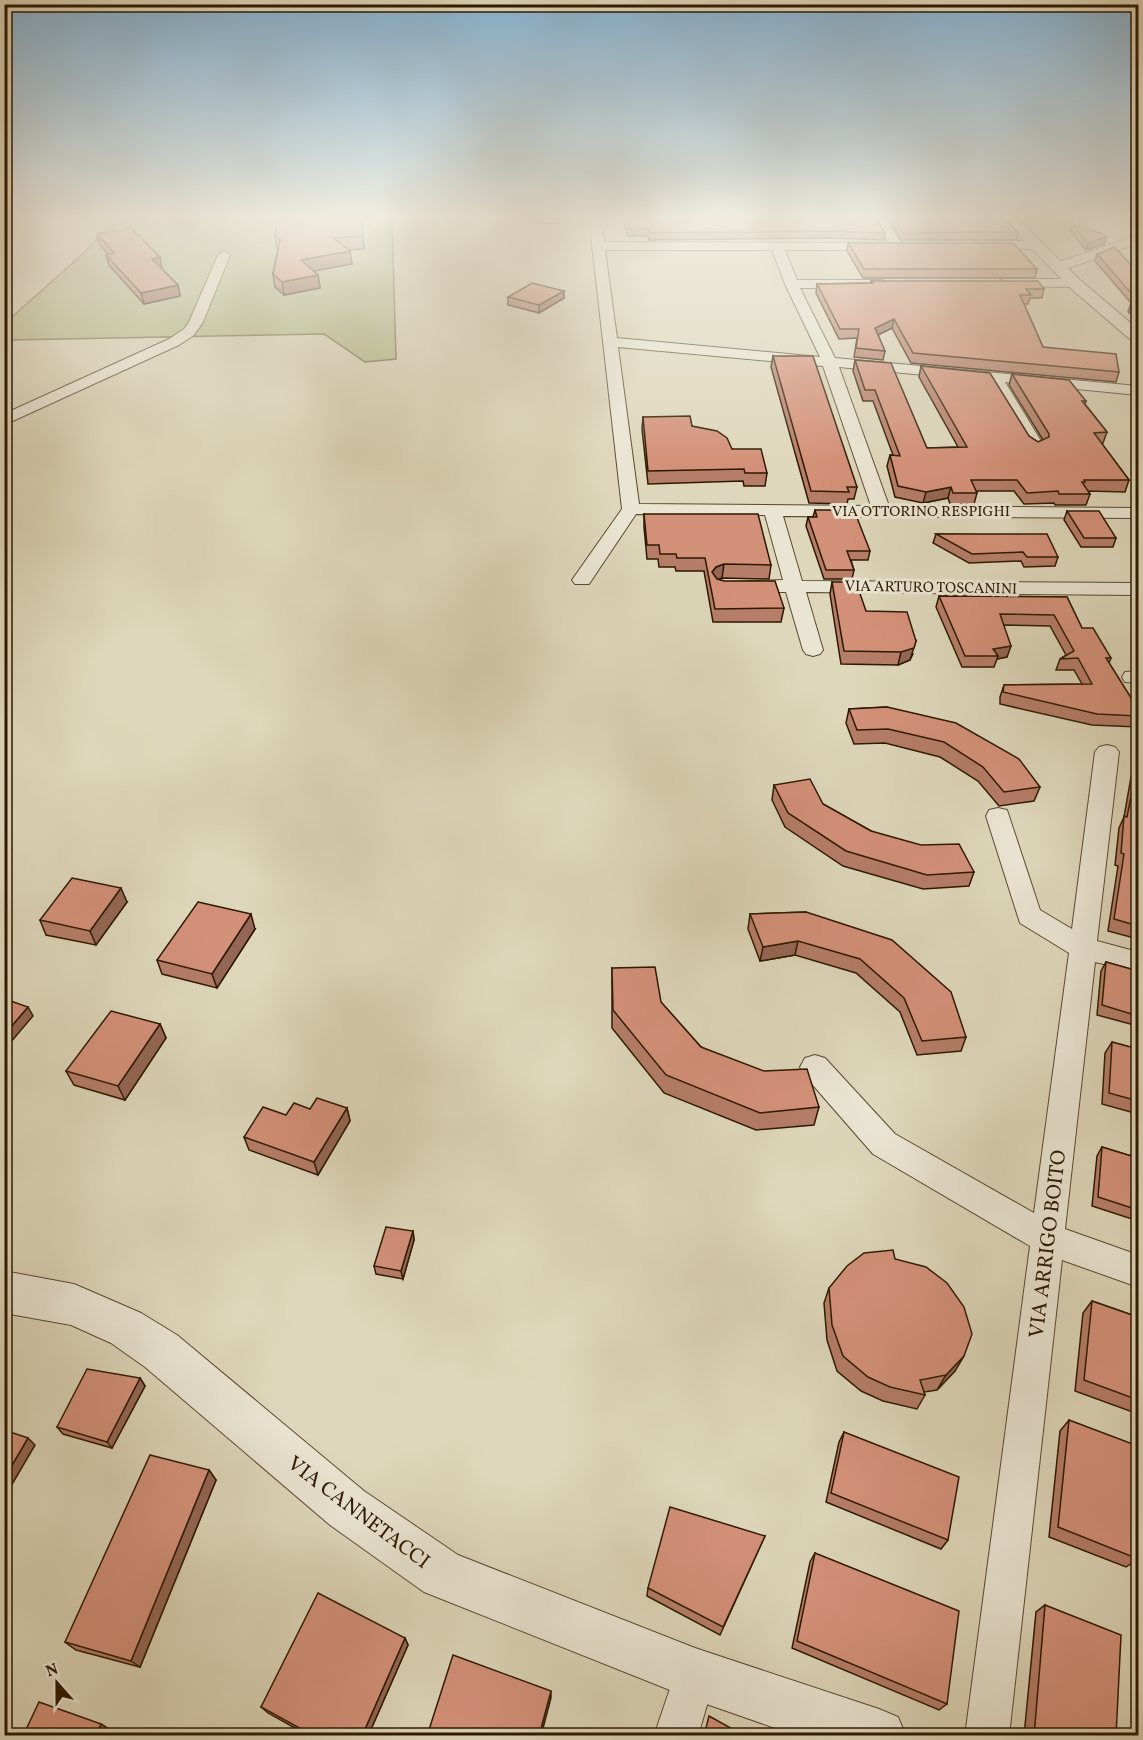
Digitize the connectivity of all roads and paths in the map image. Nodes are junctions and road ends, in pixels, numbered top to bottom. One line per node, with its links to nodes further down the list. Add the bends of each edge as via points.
1 (206, 299): 10 (street, via 189,332 174,342)
2 (606, 299): 6 (street)
3 (799, 299): 7 (street)
4 (1093, 299): 5 (street)
5 (1138, 337)
6 (612, 342): 7 (street); 12 (street)
7 (829, 361): 8 (street); 14 (street)
8 (994, 377): 9 (street); 11 (street)
9 (1138, 390)
10 (4, 420)
11 (1036, 446)
12 (631, 509): 13 (street, VIA OTTORINO RESPIGHI); 16 (street)
13 (772, 510): 14 (street, VIA OTTORINO RESPIGHI); 18 (street)
14 (882, 511): 15 (street, VIA OTTORINO RESPIGHI)
15 (1138, 513)
16 (582, 580)
17 (723, 586): 18 (street, VIA ARTURO TOSCANINI)
18 (794, 586): 19 (street, VIA ARTURO TOSCANINI); 20 (street)
19 (1138, 590)
20 (813, 650)
21 (1107, 752): 23 (street, VIA ARRIGO BOITO)
22 (998, 816): 23 (street, via 1029,916)
23 (1083, 948): 24 (street); 26 (street, VIA ARRIGO BOITO)
24 (1138, 962)
25 (815, 1067): 26 (street, via 884,1144)
26 (1048, 1239): 27 (street); 32 (street, VIA ARRIGO BOITO)
27 (1138, 1271)
28 (4, 1292): 29 (street, VIA CANNETACCI, via 55,1299 126,1328 161,1351 347,1508 442,1574)
29 (695, 1674): 30 (street); 31 (street, VIA CANNETACCI)
30 (676, 1736)
31 (879, 1736)
32 (987, 1736)

